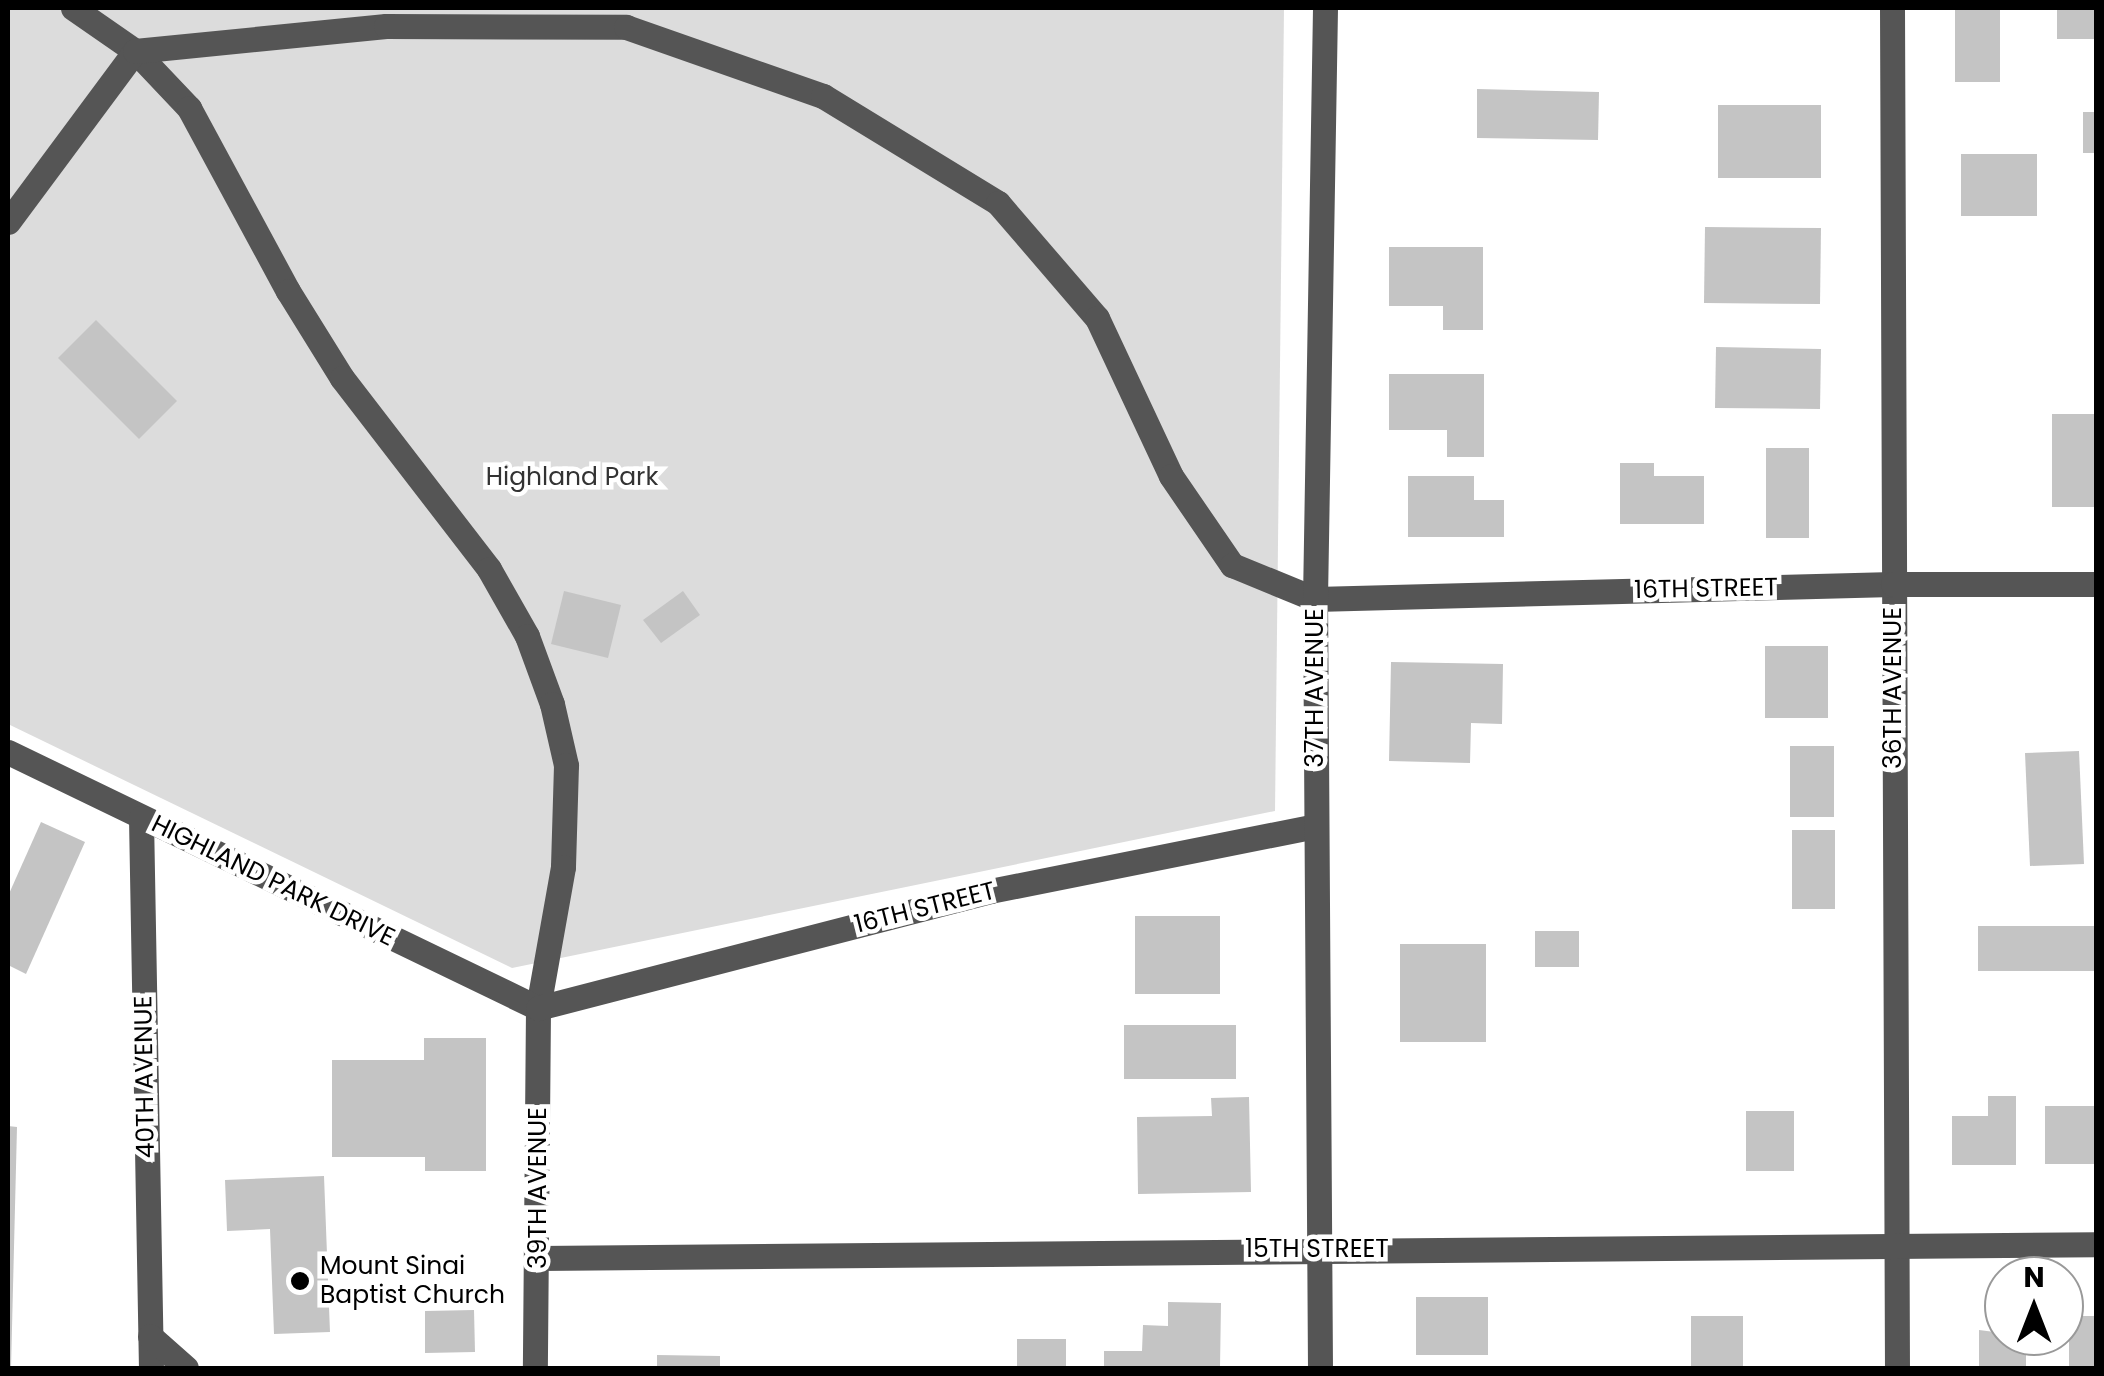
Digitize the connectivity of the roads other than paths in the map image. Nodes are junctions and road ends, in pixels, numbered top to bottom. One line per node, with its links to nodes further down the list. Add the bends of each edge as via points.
1 (73, 8): 4 (street, 39TH AVENUE)
2 (1324, 8): 8 (street, 37TH AVENUE)
3 (1892, 8): 6 (street, 36TH AVENUE)
4 (135, 51): 5 (street); 8 (street, via 386,26 626,28 823,96 998,203 1097,318 1171,476 1232,565); 12 (street, 39TH AVENUE, via 189,108 342,378 489,569 527,636 566,765 563,867)
5 (8, 222)
6 (1893, 584): 7 (street, 16TH STREET); 8 (street, 16TH STREET); 14 (street, 36TH AVENUE)
7 (2096, 584)
8 (1315, 599): 11 (street, 37TH AVENUE)
9 (8, 752): 10 (street, HIGHLAND PARK DRIVE)
10 (140, 818): 12 (street, HIGHLAND PARK DRIVE); 17 (street, 40TH AVENUE)
11 (1315, 826): 12 (street, 16TH STREET, via 990,891); 15 (street, 37TH AVENUE)
12 (538, 1008): 16 (street, 39TH AVENUE)
13 (2096, 1244): 14 (street, 15TH STREET)
14 (1895, 1246): 15 (street, 15TH STREET); 22 (street, 36TH AVENUE)
15 (1320, 1249): 16 (street, 15TH STREET); 21 (street, 37TH AVENUE)
16 (538, 1258): 20 (street, 39TH AVENUE)
17 (150, 1336): 18 (street, 40TH AVENUE); 19 (street)
18 (150, 1368)
19 (186, 1368)
20 (535, 1368)
21 (1320, 1368)
22 (1896, 1368)

